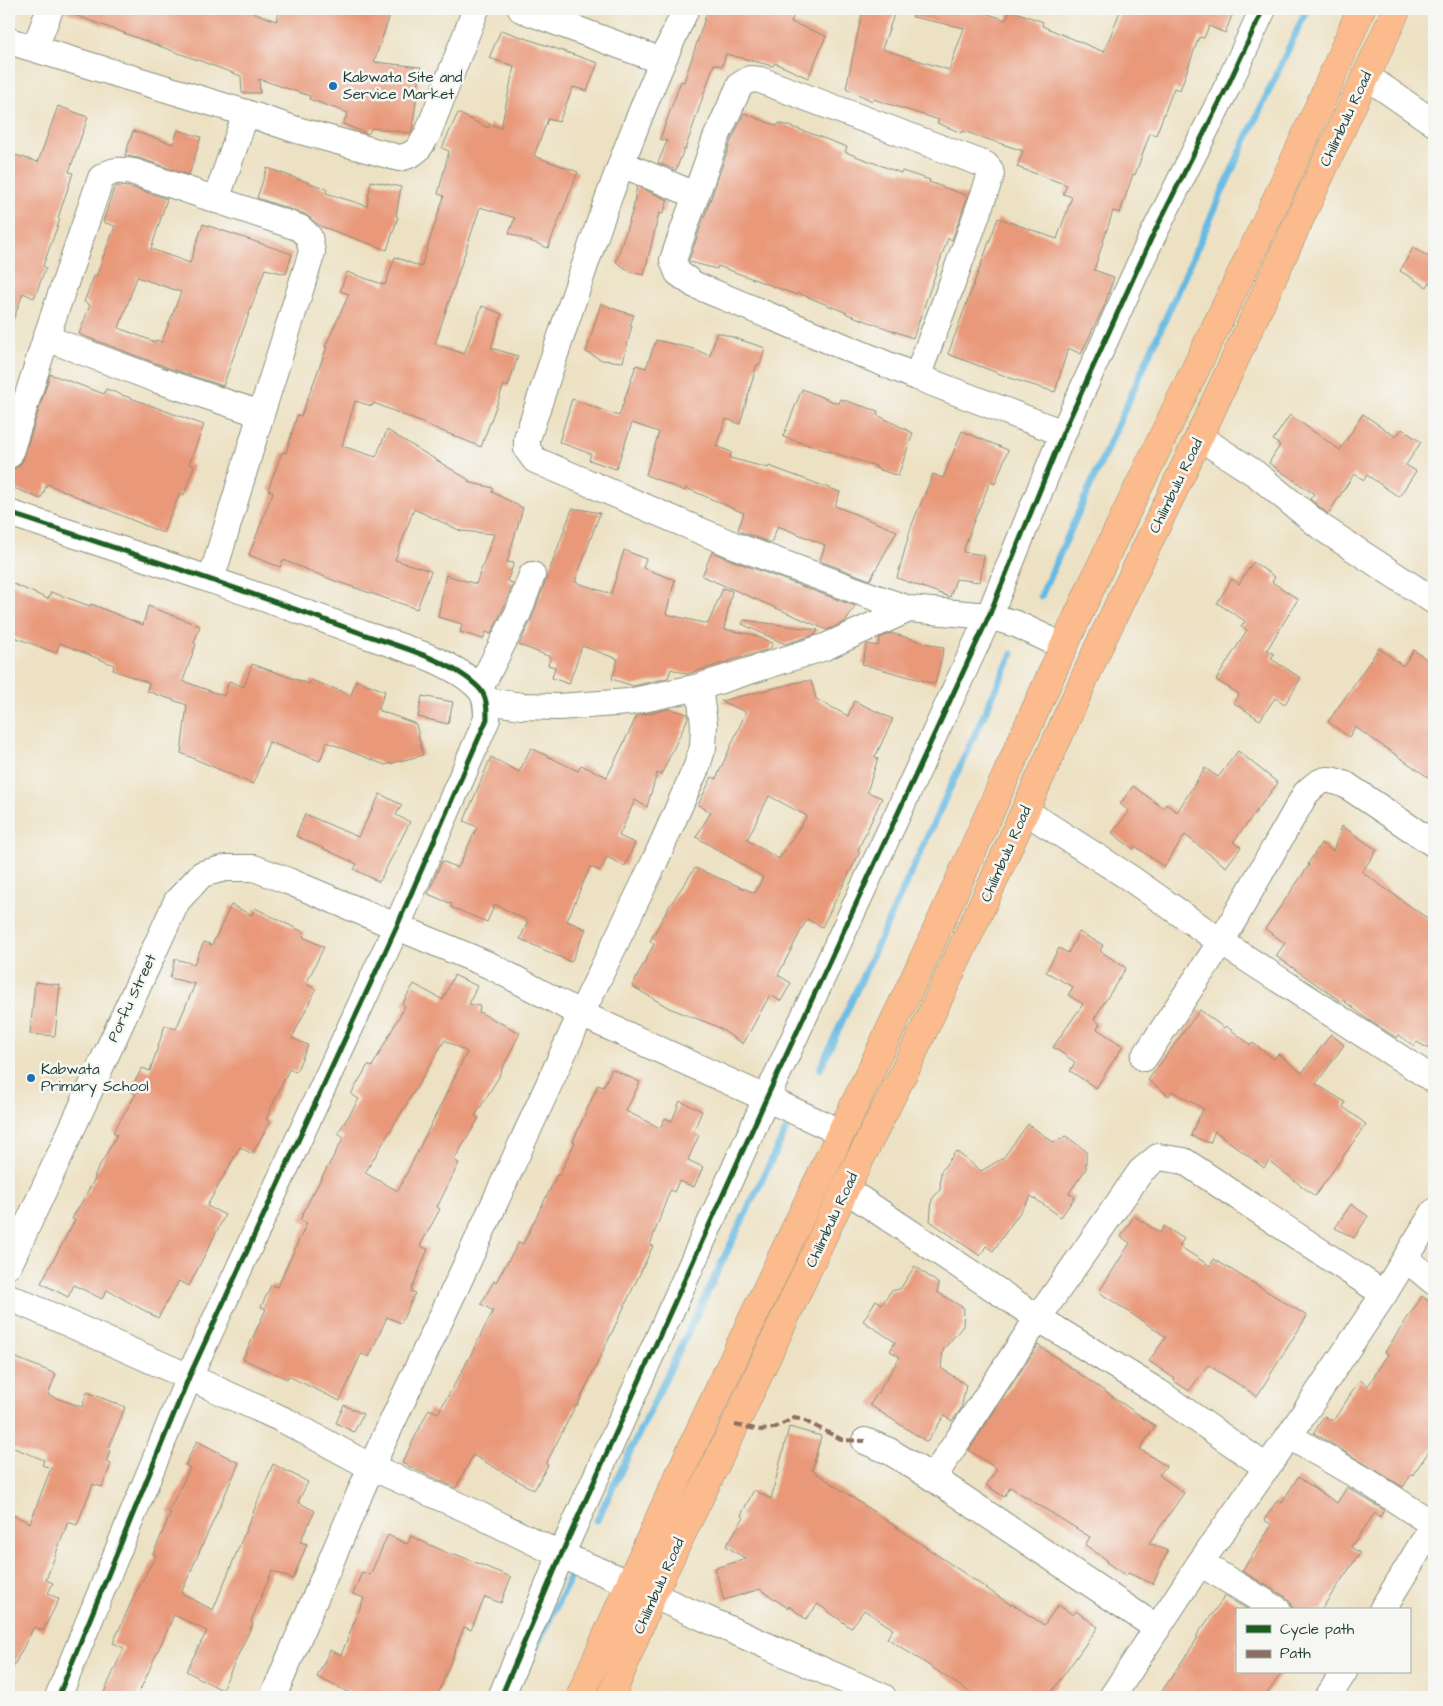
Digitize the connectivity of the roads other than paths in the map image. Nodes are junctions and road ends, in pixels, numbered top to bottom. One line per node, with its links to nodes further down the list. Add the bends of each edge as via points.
1 (50, 9): 9 (street)
2 (476, 9): 12 (street, via 428,133 411,156 399,158)
3 (521, 9): 10 (street)
4 (686, 9): 10 (street)
5 (1263, 9): 20 (street, via 1151,239)
6 (1361, 9): 29 (main road, Chilimbulu Road, via 1242,271)
7 (1397, 9): 11 (main road, Chilimbulu Road)
8 (9, 41): 9 (street)
9 (35, 48): 12 (street)
10 (662, 61): 14 (street)
11 (1366, 76): 13 (street); 21 (main road, Chilimbulu Road)
12 (246, 113): 16 (street)
13 (1434, 122)
14 (622, 164): 15 (street); 27 (street, via 592,242 527,439 527,449 535,460 728,542)
15 (695, 195): 18 (street, via 673,260 678,273 695,285); 18 (street, via 740,85 750,78 986,165 991,175)
16 (216, 200): 17 (street, via 134,172 108,172 102,178); 19 (street, via 300,228 309,237 311,245 312,252)
17 (46, 338): 19 (street); 22 (street)
18 (917, 377): 20 (street)
19 (261, 414): 25 (street)
20 (1063, 434): 28 (street)
21 (1199, 437): 26 (street, via 1256,474 1321,527); 32 (main road, Chilimbulu Road, via 1099,646)
22 (9, 455)
23 (9, 513): 25 (street)
24 (532, 575): 31 (street)
25 (211, 580): 31 (street, via 432,660 461,674)
26 (1434, 601)
27 (909, 609): 28 (street); 30 (street, via 825,647)
28 (988, 616): 29 (street, via 1016,624); 39 (street)
29 (1063, 646): 40 (main road, Chilimbulu Road, via 924,958)
30 (700, 688): 31 (street, via 629,702 558,707 522,706); 36 (street, via 704,724 703,746 697,766)
31 (483, 695): 34 (street, via 487,719)
32 (1025, 811): 35 (street, via 1130,878); 41 (main road, Chilimbulu Road, via 905,1070)
33 (1434, 844): 35 (street, via 1346,785 1332,780 1319,781 1306,793)
34 (397, 926): 36 (street, via 491,966); 44 (street, Porfu Street, via 254,868 226,868 202,874 177,901); 49 (street)
35 (1221, 942): 37 (street); 38 (street)
36 (580, 1014): 39 (street); 52 (street)
37 (1144, 1058)
38 (1434, 1080)
39 (766, 1098): 40 (street); 56 (street)
40 (840, 1132): 58 (main road, Chilimbulu Road)
41 (845, 1189): 48 (street); 58 (main road, Chilimbulu Road, via 735,1426)
42 (1434, 1212): 43 (street)
43 (1406, 1259): 45 (street); 46 (street)
44 (9, 1265)
45 (1434, 1282)
46 (1384, 1294): 48 (street, via 1184,1160 1158,1157 1141,1171); 50 (street)
47 (9, 1297): 49 (street)
48 (1038, 1318): 53 (street, via 1158,1392); 54 (street)
49 (190, 1376): 52 (street, via 286,1421); 63 (street)
50 (1289, 1436): 53 (street); 55 (street)
51 (865, 1441): 54 (street, via 889,1451)
52 (371, 1467): 56 (street); 64 (street)
53 (1266, 1467): 57 (street)
54 (933, 1478): 61 (street)
55 (1434, 1525): 60 (street)
56 (561, 1555): 58 (street); 65 (street)
57 (1200, 1563): 59 (street); 61 (street)
58 (641, 1590): 66 (main road, Chilimbulu Road); 67 (main road, Chilimbulu Road); 68 (street)
59 (1275, 1608)
60 (1383, 1608)
61 (1157, 1628): 69 (street)
62 (1343, 1674): 70 (street)
63 (58, 1697)
64 (273, 1697)
65 (501, 1697)
66 (580, 1697)
67 (611, 1697)
68 (883, 1697)
69 (1112, 1697)
70 (1328, 1697)

